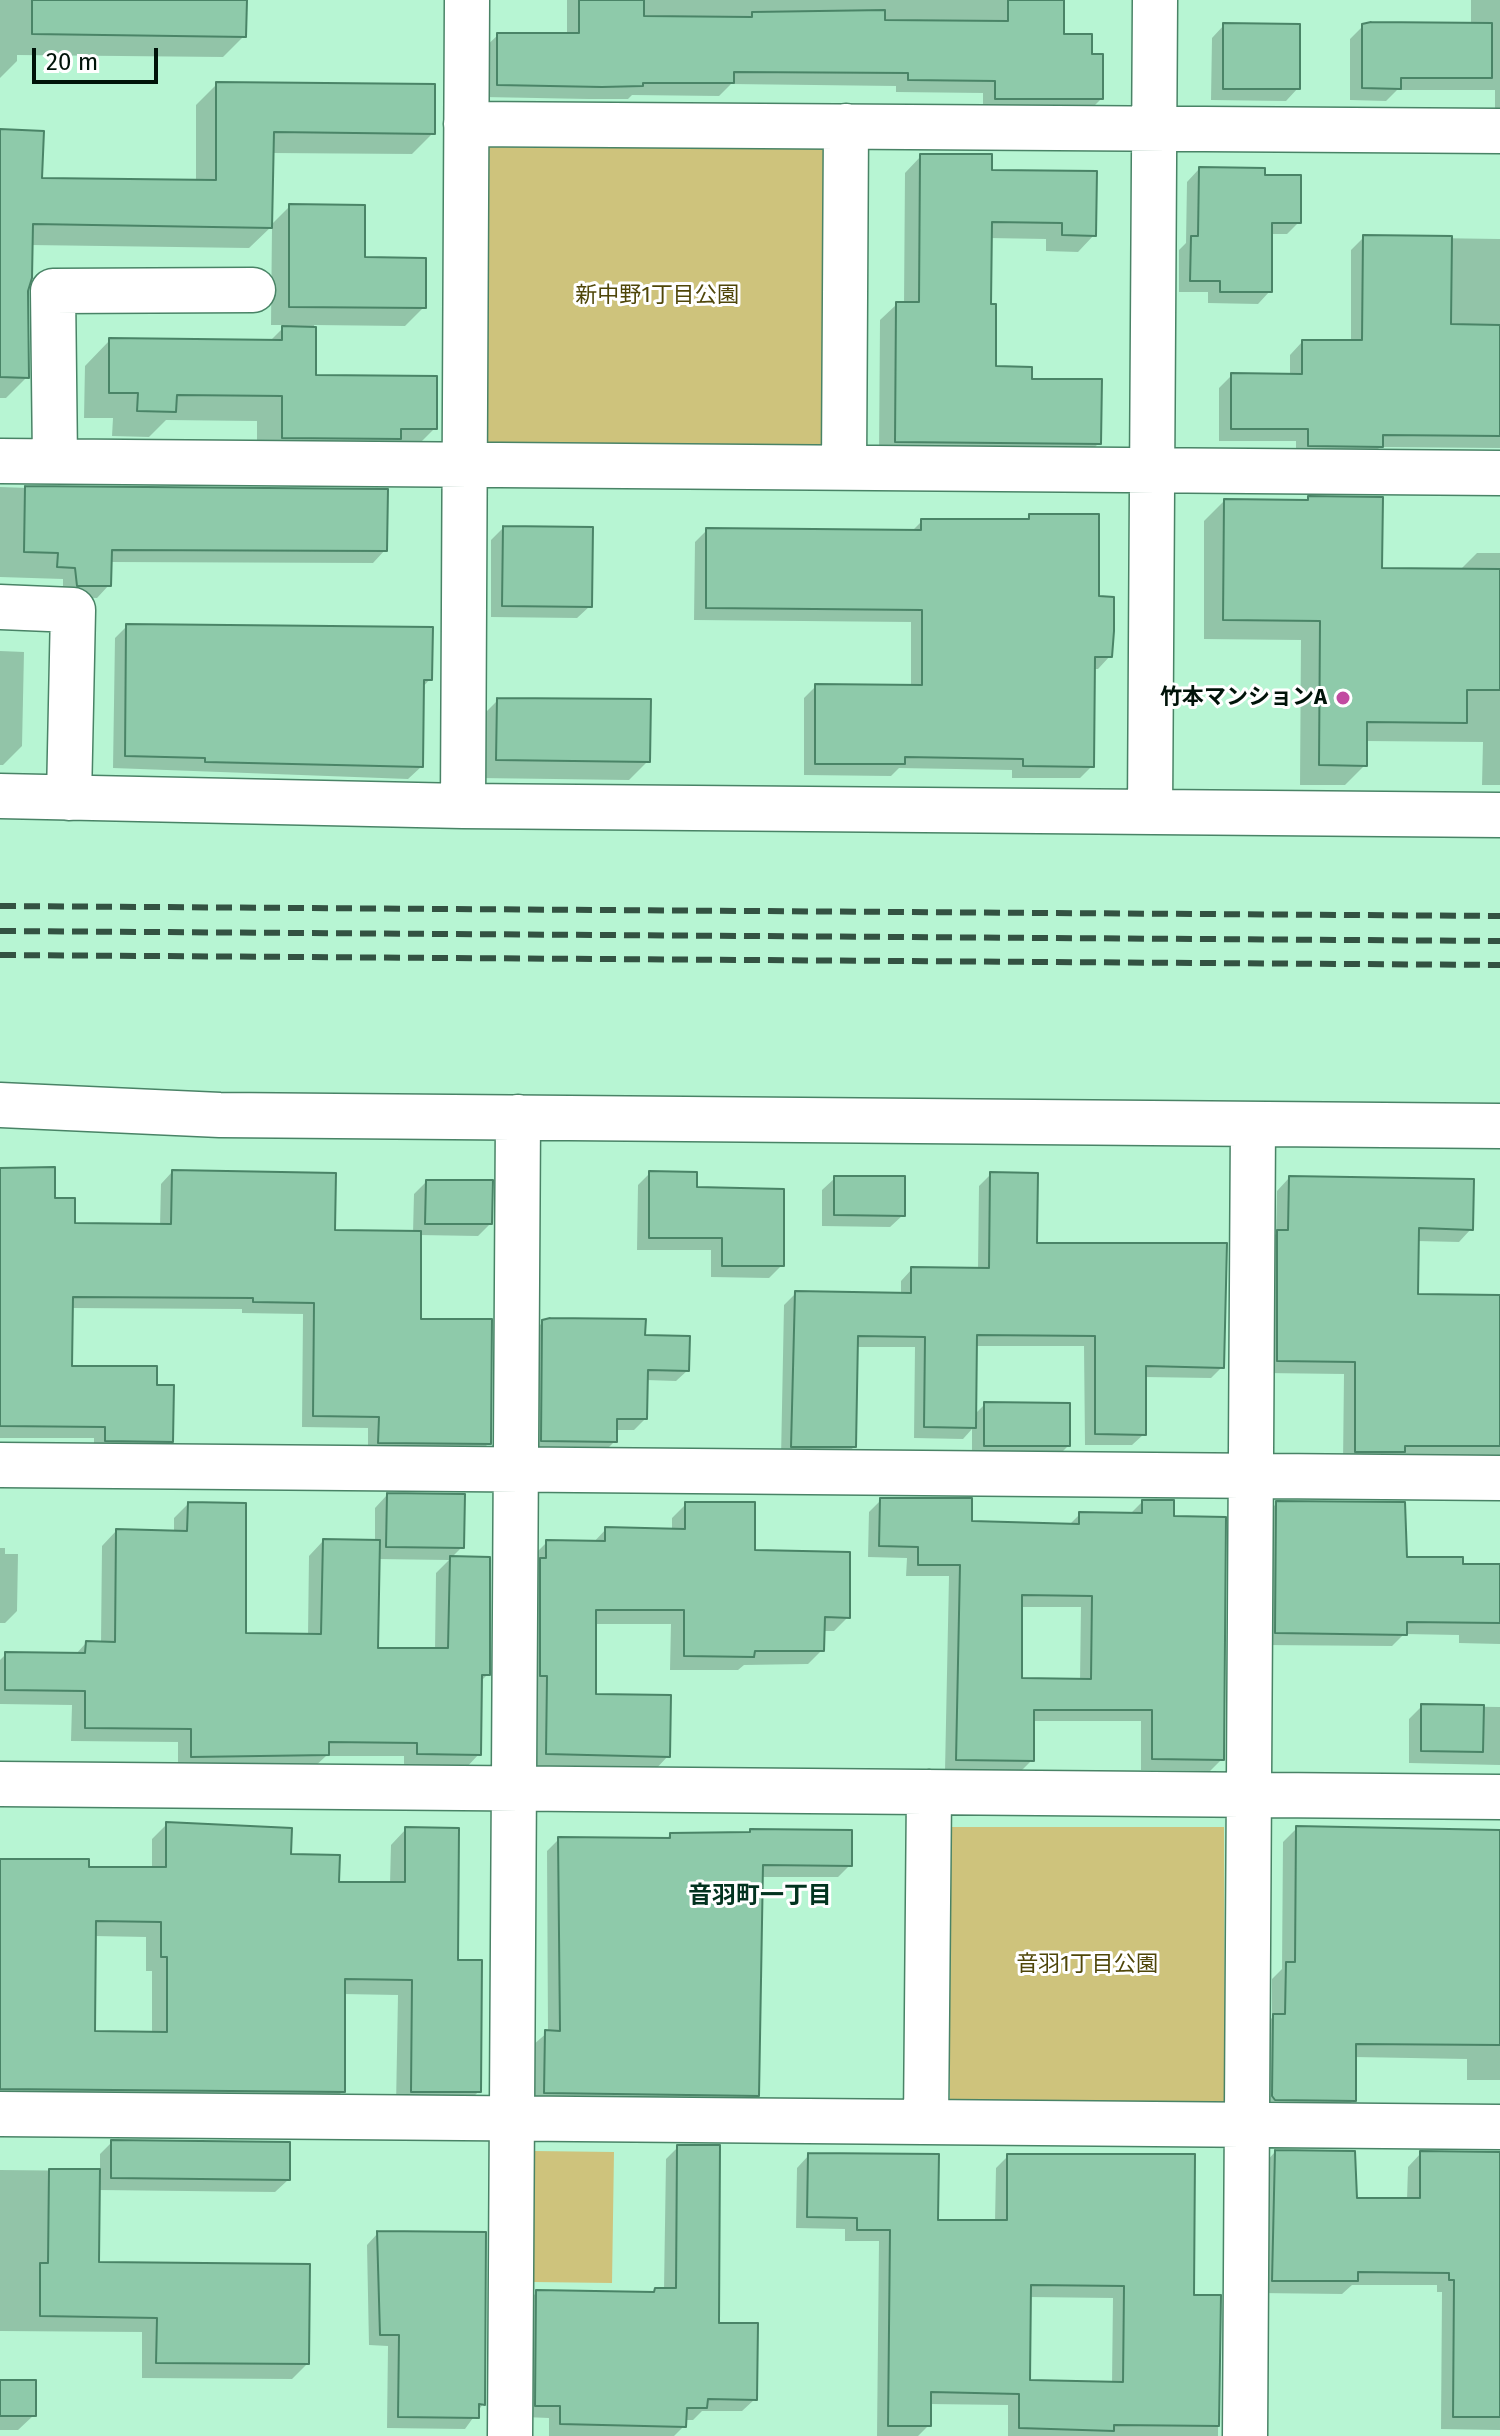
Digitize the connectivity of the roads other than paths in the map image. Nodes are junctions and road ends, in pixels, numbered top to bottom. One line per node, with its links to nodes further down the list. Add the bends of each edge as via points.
1 (467, 0): 3 (street)
2 (1155, 0): 5 (street)
3 (466, 124): 4 (street); 10 (street)
4 (846, 126): 5 (street); 11 (street)
5 (1154, 129): 6 (street); 12 (street)
6 (1500, 131)
7 (253, 290): 9 (street, via 53,291)
8 (0, 461): 9 (street)
9 (55, 461): 10 (street)
10 (465, 465): 11 (street); 17 (street)
11 (844, 467): 12 (street)
12 (1152, 470): 13 (street); 18 (street)
13 (1500, 473)
14 (0, 607): 16 (street, via 73,610)
15 (0, 796): 16 (street)
16 (69, 798): 17 (street)
17 (463, 806): 18 (street)
18 (1150, 812): 19 (street)
19 (1500, 815)
20 (0, 1105): 21 (street, via 220,1115)
21 (518, 1117): 22 (street); 25 (street)
22 (1253, 1124): 23 (street); 26 (street)
23 (1500, 1126)
24 (0, 1465): 25 (street)
25 (515, 1469): 26 (street); 29 (street)
26 (1251, 1476): 27 (street); 31 (street)
27 (1500, 1478)
28 (0, 1784): 29 (street)
29 (514, 1789): 30 (street); 34 (street)
30 (929, 1792): 31 (street); 35 (street)
31 (1249, 1795): 32 (street); 36 (street)
32 (1500, 1797)
33 (0, 2114): 34 (street)
34 (511, 2119): 35 (street); 38 (street)
35 (926, 2122): 36 (street)
36 (1247, 2125): 37 (street); 39 (street)
37 (1500, 2127)
38 (510, 2436)
39 (1245, 2436)

